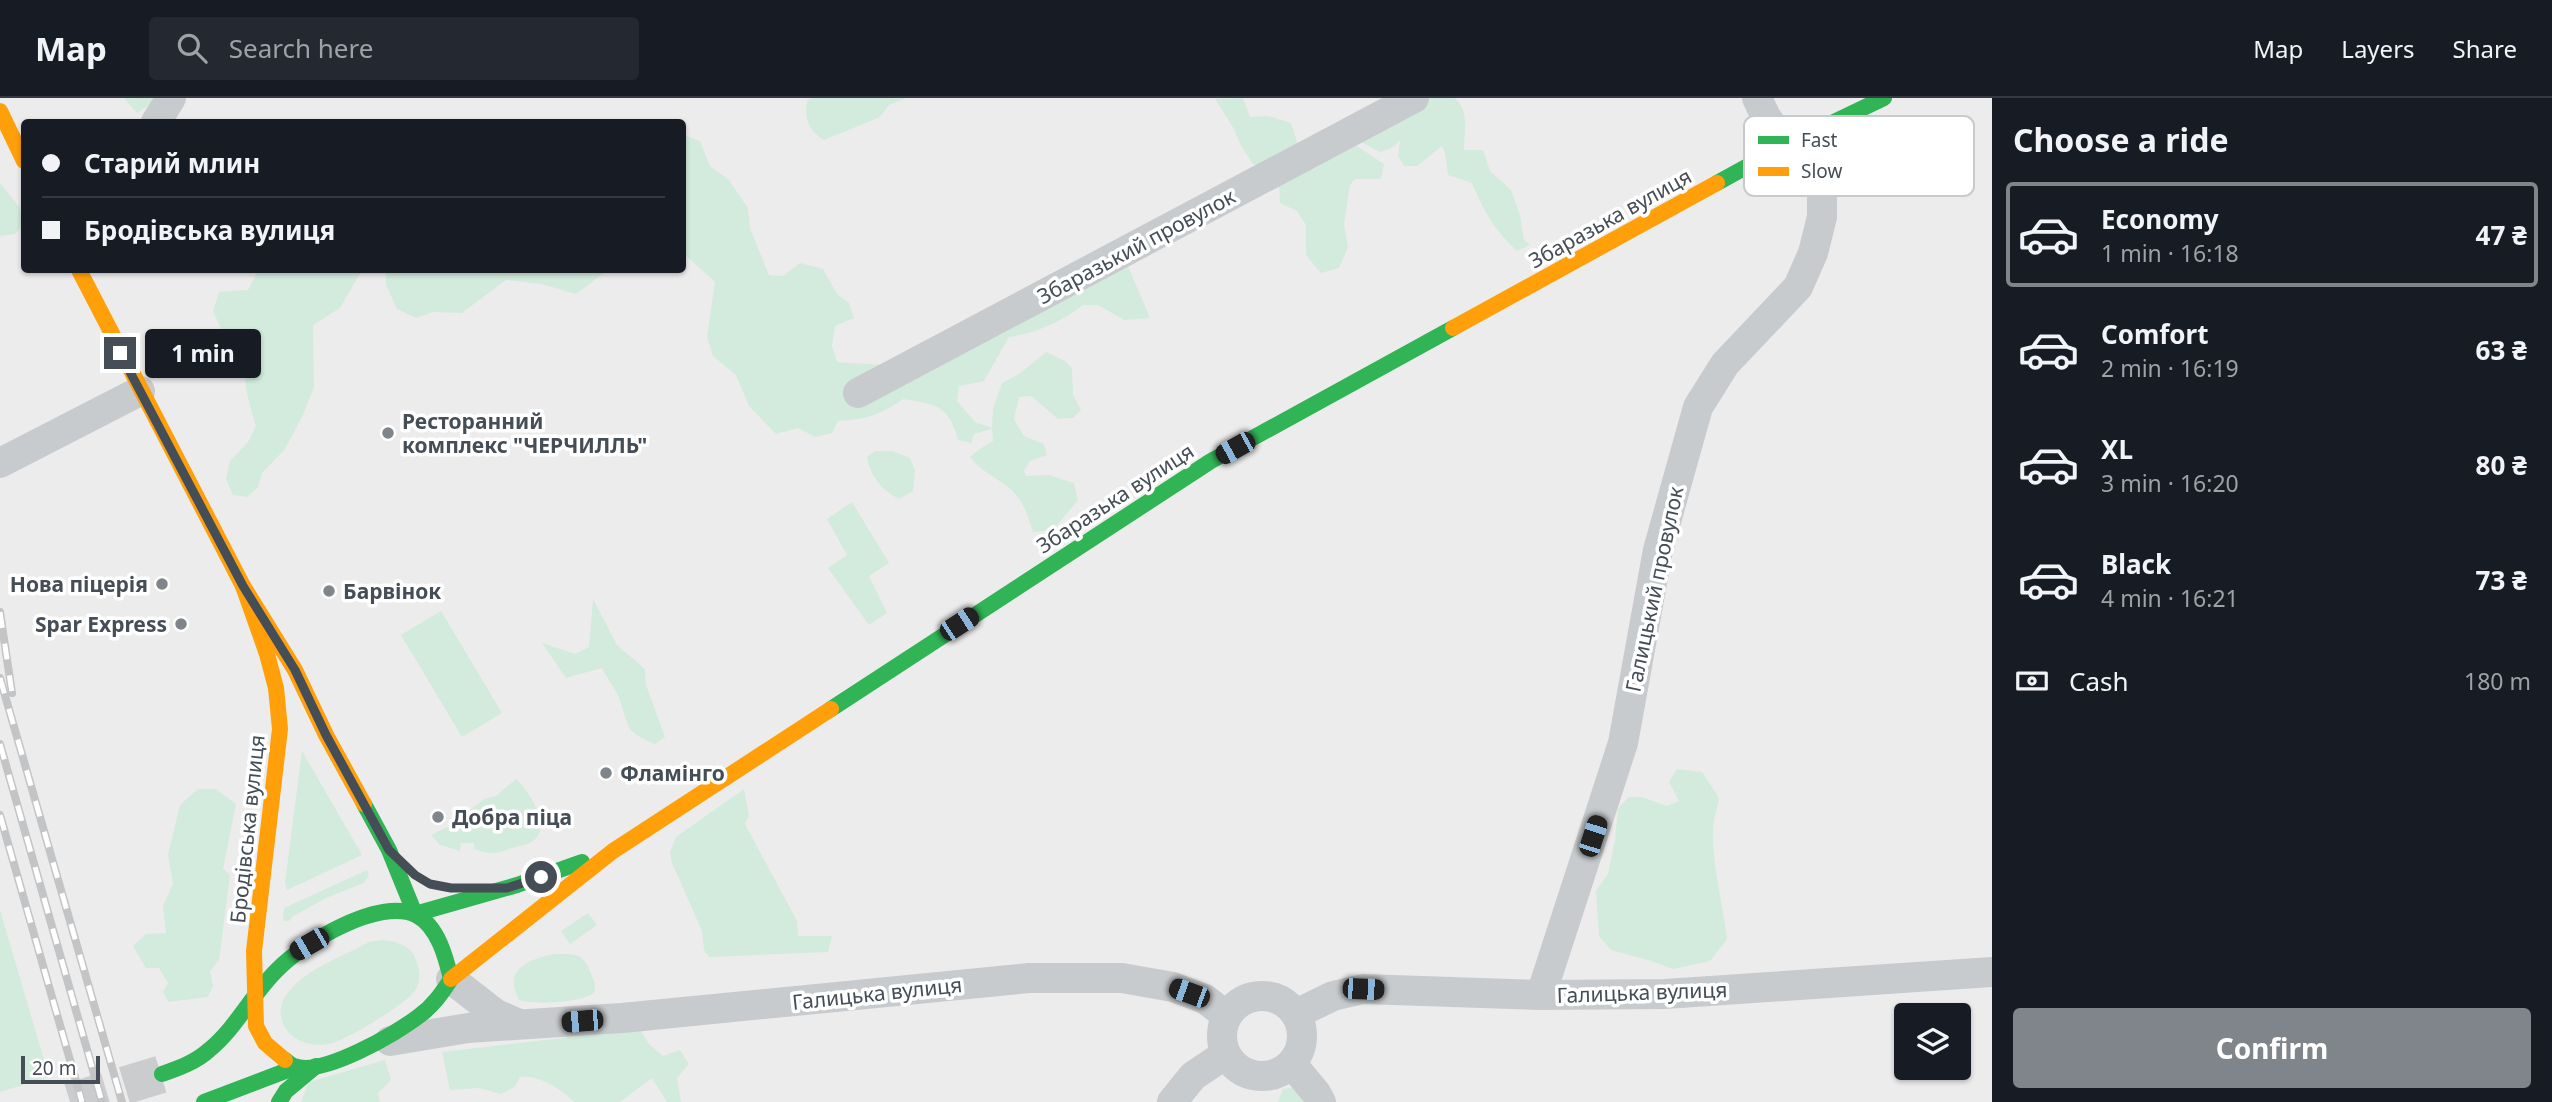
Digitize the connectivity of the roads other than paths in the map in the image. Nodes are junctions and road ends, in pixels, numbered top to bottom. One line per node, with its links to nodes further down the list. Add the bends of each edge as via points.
1 (171, 98): 8 (street)
2 (1414, 98): 14 (street, Збаразький провулок)
3 (1757, 98): 6 (street, Галицький провулок)
4 (1884, 98): 7 (main road, Збаразька вулиця)
5 (0, 111): 9 (main road)
6 (1766, 116)
7 (1846, 116)
8 (158, 119)
9 (21, 155)
10 (1744, 168): 18 (main road, Збаразька вулиця, via 1211,461)
11 (1820, 196): 25 (street, Галицький провулок, via 1822,217 1798,287 1725,364 1698,407 1658,550 1623,743)
12 (81, 273): 13 (main road, Бродівська вулиця)
13 (140, 391): 15 (street); 16 (main road, Бродівська вулиця)
14 (858, 393)
15 (0, 463)
16 (243, 586): 17 (main road, Бродівська вулиця, via 295,670); 26 (main road, Бродівська вулиця, via 276,688 280,729 254,951)
17 (389, 850): 19 (main road); 22 (main road, Бродівська вулиця)
18 (613, 851): 21 (main road, Збаразька вулиця); 24 (main road, Збаразька вулиця)
19 (415, 875)
20 (451, 888): 21 (main road)
21 (507, 888): 22 (main road, Збаразька вулиця)
22 (415, 914): 24 (main road, via 430,929); 26 (main road, via 370,917 322,936 277,968)
23 (1992, 972): 25 (street, Галицька вулиця, via 1665,994)
24 (451, 979): 29 (street, via 496,1014); 31 (main road, via 420,1016)
25 (1541, 995): 27 (street, Галицька вулиця, via 1363,989 1333,996)
26 (254, 998): 30 (main road); 36 (main road, via 209,1050 187,1065)
27 (1296, 1014): 28 (street, via 1287,1004 1261,996 1248,998); 33 (street, via 1302,1041)
28 (1227, 1016): 29 (street, Галицька вулиця, via 1205,999 1173,987 1122,978 1028,978); 32 (street, via 1222,1029)
29 (519, 1024): 31 (street, Галицька вулиця)
30 (256, 1026): 35 (main road, via 265,1043); 37 (main road)
31 (376, 1044): 34 (main road)
32 (1226, 1054): 33 (street, via 1234,1065 1256,1076 1282,1072); 41 (street, via 1193,1076)
33 (1292, 1064): 42 (street)
34 (316, 1066): 35 (main road); 40 (main road)
35 (296, 1067): 37 (main road)
36 (162, 1073)
37 (255, 1083): 38 (main road); 39 (main road)
38 (204, 1102)
39 (258, 1102)
40 (279, 1102)
41 (1172, 1102)
42 (1321, 1102)

